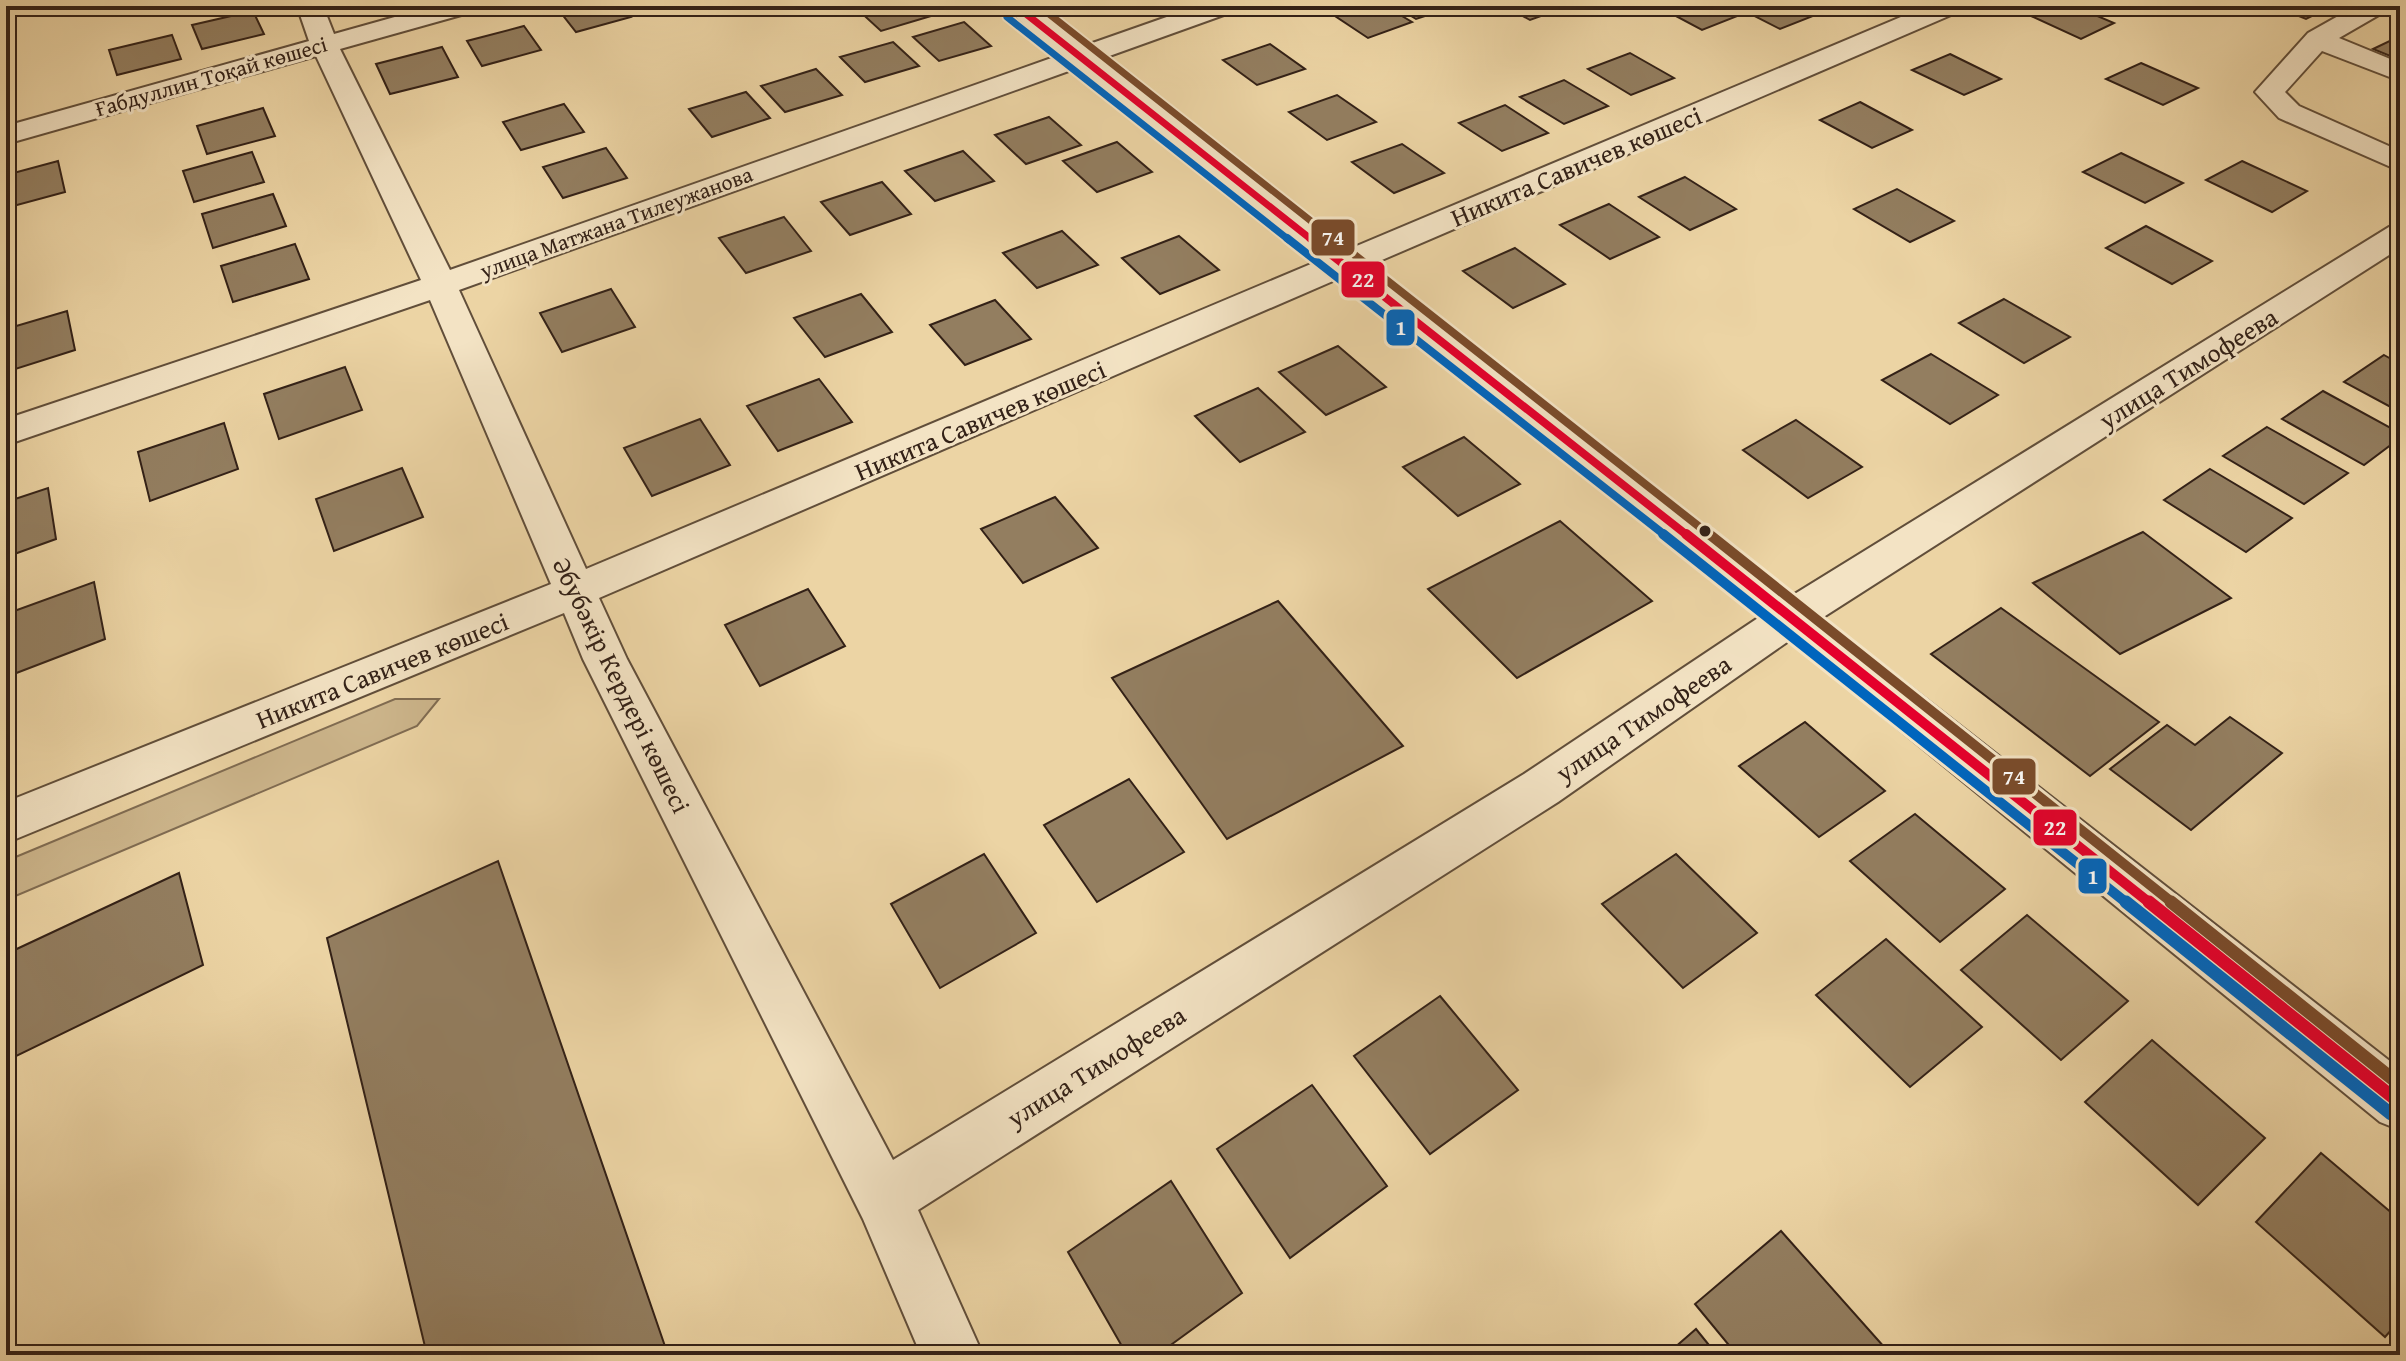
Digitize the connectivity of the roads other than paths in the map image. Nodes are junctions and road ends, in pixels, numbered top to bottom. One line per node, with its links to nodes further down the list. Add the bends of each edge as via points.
1 (463, 6): 6 (street, Ғабдуллин Тоқай көшесі)
2 (1016, 6): 8 (street)
3 (1223, 6): 8 (street, улица Матжана Тилеужанова)
4 (1949, 6): 13 (street, Никита Савичев көшесі)
5 (2375, 6): 7 (street)
6 (317, 25): 10 (street, Ғабдуллин Тоқай көшесі); 14 (street, Әбубәкір Кердері көшесі)
7 (2318, 39): 9 (street); 11 (street, via 2269,92 2289,112)
8 (1081, 56): 13 (street); 14 (street, улица Матжана Тилеужанова)
9 (2400, 73)
10 (6, 135)
11 (2400, 162)
12 (2400, 234): 17 (street, улица Тимофеева)
13 (1345, 265): 16 (street, Никита Савичев көшесі); 17 (street)
14 (440, 285): 15 (street, улица Матжана Тилеужанова); 16 (street, Әбубәкір Кердері көшесі)
15 (6, 432)
16 (575, 591): 18 (street, Никита Савичев көшесі); 20 (street, Әбубәкір Кердері көшесі, via 612,673)
17 (1791, 617): 19 (street); 20 (street, улица Тимофеева, via 1541,788)
18 (6, 823)
19 (2400, 1103)
20 (883, 1199): 21 (street, Әбубәкір Кердері көшесі)
21 (952, 1355)

